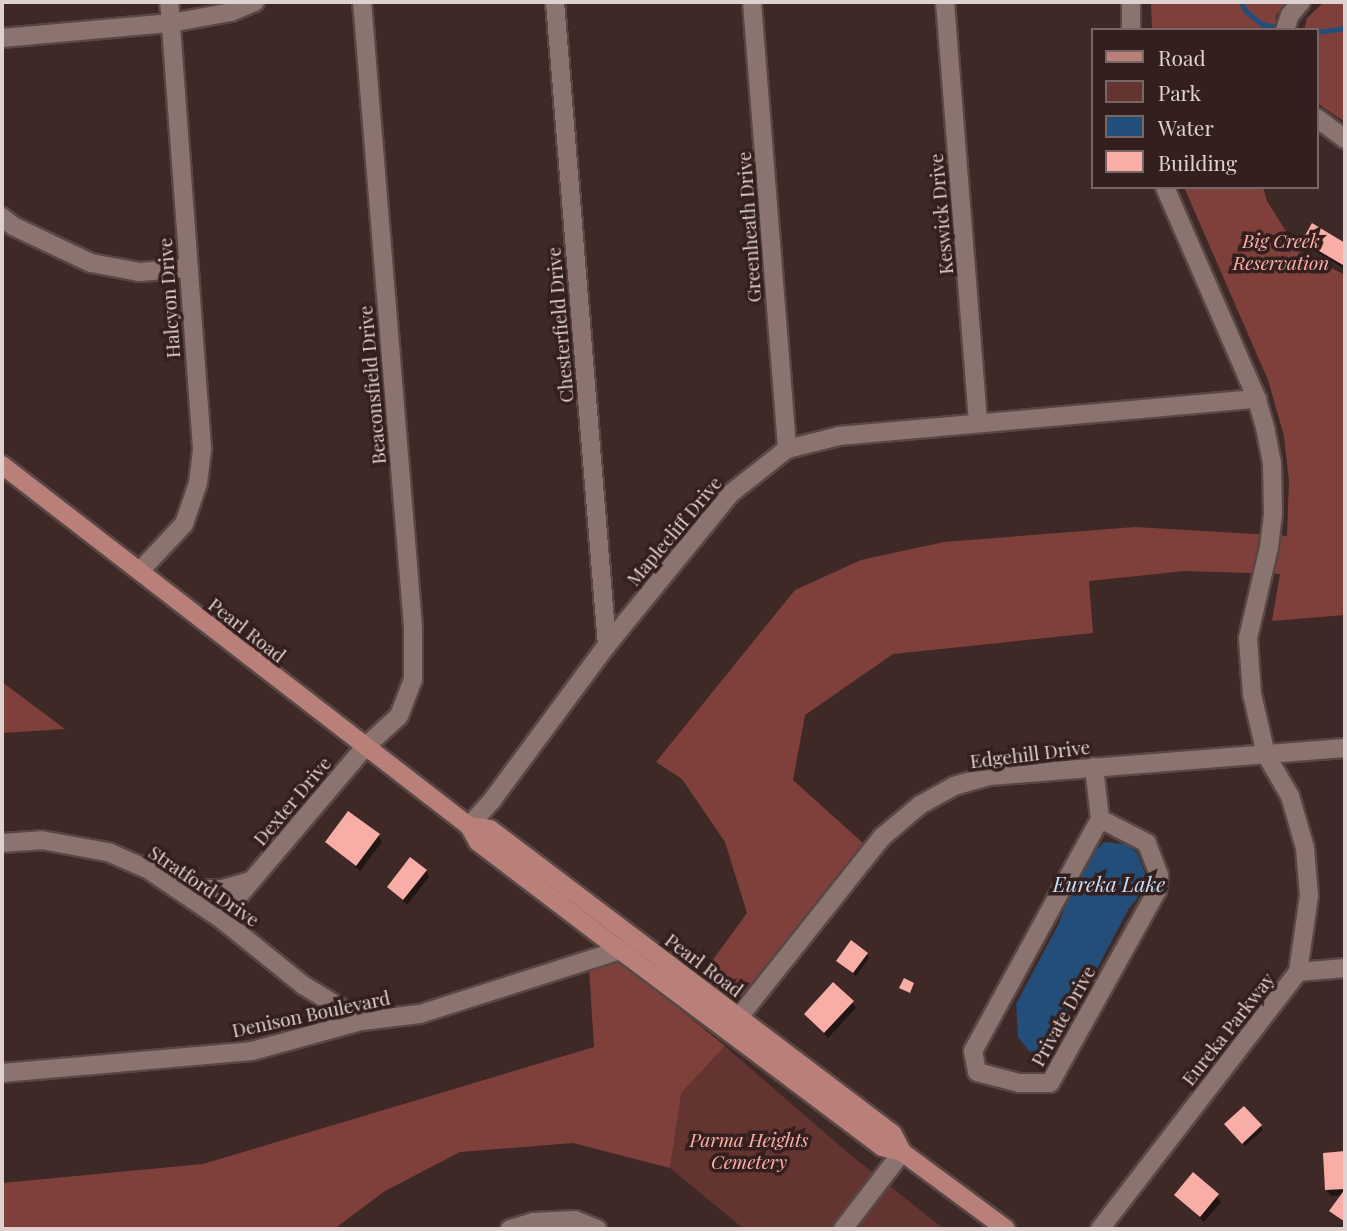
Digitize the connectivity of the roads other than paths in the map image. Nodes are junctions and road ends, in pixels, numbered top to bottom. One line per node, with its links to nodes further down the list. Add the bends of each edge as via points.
1 (169, 2): 8 (street, Halcyon Drive)
2 (255, 2): 8 (street, via 231,12)
3 (362, 2): 22 (street, Beaconsfield Drive, via 413,653 413,680 399,716)
4 (555, 2): 21 (street, Chesterfield Drive)
5 (752, 2): 18 (street, Greenheath Drive)
6 (945, 2): 17 (street, Keswick Drive)
7 (1131, 2): 9 (street)
8 (171, 23): 10 (street); 15 (street, Halcyon Drive)
9 (1131, 28)
10 (2, 38)
11 (1319, 120): 12 (street)
12 (1345, 139)
13 (1166, 189): 16 (street, Eureka Parkway)
14 (2, 217): 15 (street, via 91,263 140,272)
15 (188, 268): 20 (street, Halcyon Drive, via 202,448 198,483 184,524)
16 (1257, 399): 17 (street, Maplecliff Drive); 24 (street, Eureka Parkway, via 1272,463 1273,514 1248,638 1252,694)
17 (978, 423): 18 (street, Maplecliff Drive, via 839,436)
18 (788, 449): 21 (street, Maplecliff Drive, via 730,494)
19 (2, 465): 20 (main road, Pearl Road)
20 (140, 571): 22 (main road, Pearl Road)
21 (607, 645): 27 (street, Maplecliff Drive)
22 (365, 747): 27 (main road, Pearl Road); 29 (street, Dexter Drive)
23 (1345, 748): 24 (street, Edgehill Drive)
24 (1266, 755): 25 (street, Edgehill Drive); 34 (street, Eureka Parkway, via 1290,796 1305,848 1309,896)
25 (1094, 767): 26 (street); 35 (street, Edgehill Drive, via 989,776 954,786 920,805 883,837)
26 (1100, 819): 26 (street, Private Drive, via 1147,843 1159,876 1157,891 1050,1083 1018,1083 977,1072 973,1051)
27 (469, 826): 32 (main road, Pearl Road, via 478,842); 35 (main road, Pearl Road, via 490,829)
28 (2, 843): 30 (street, Stratford Drive, via 41,840 108,852 149,870)
29 (251, 881): 30 (street, via 223,889); 31 (street, Dexter Drive)
30 (177, 889): 31 (street, Stratford Drive)
31 (220, 918): 36 (street, Stratford Drive, via 303,985)
32 (620, 950): 36 (street, Denison Boulevard, via 420,1014); 38 (main road, Pearl Road, via 882,1147)
33 (1345, 968): 34 (street)
34 (1298, 972): 43 (street, Eureka Parkway)
35 (739, 1017): 38 (main road, Pearl Road, via 893,1134)
36 (362, 1021): 37 (street, Denison Boulevard, via 252,1051)
37 (2, 1073)
38 (902, 1152): 41 (street); 42 (main road, Pearl Road)
39 (510, 1229): 40 (street, via 533,1222 575,1220)
40 (597, 1229)
41 (843, 1229)
42 (1006, 1229)
43 (1101, 1229)

